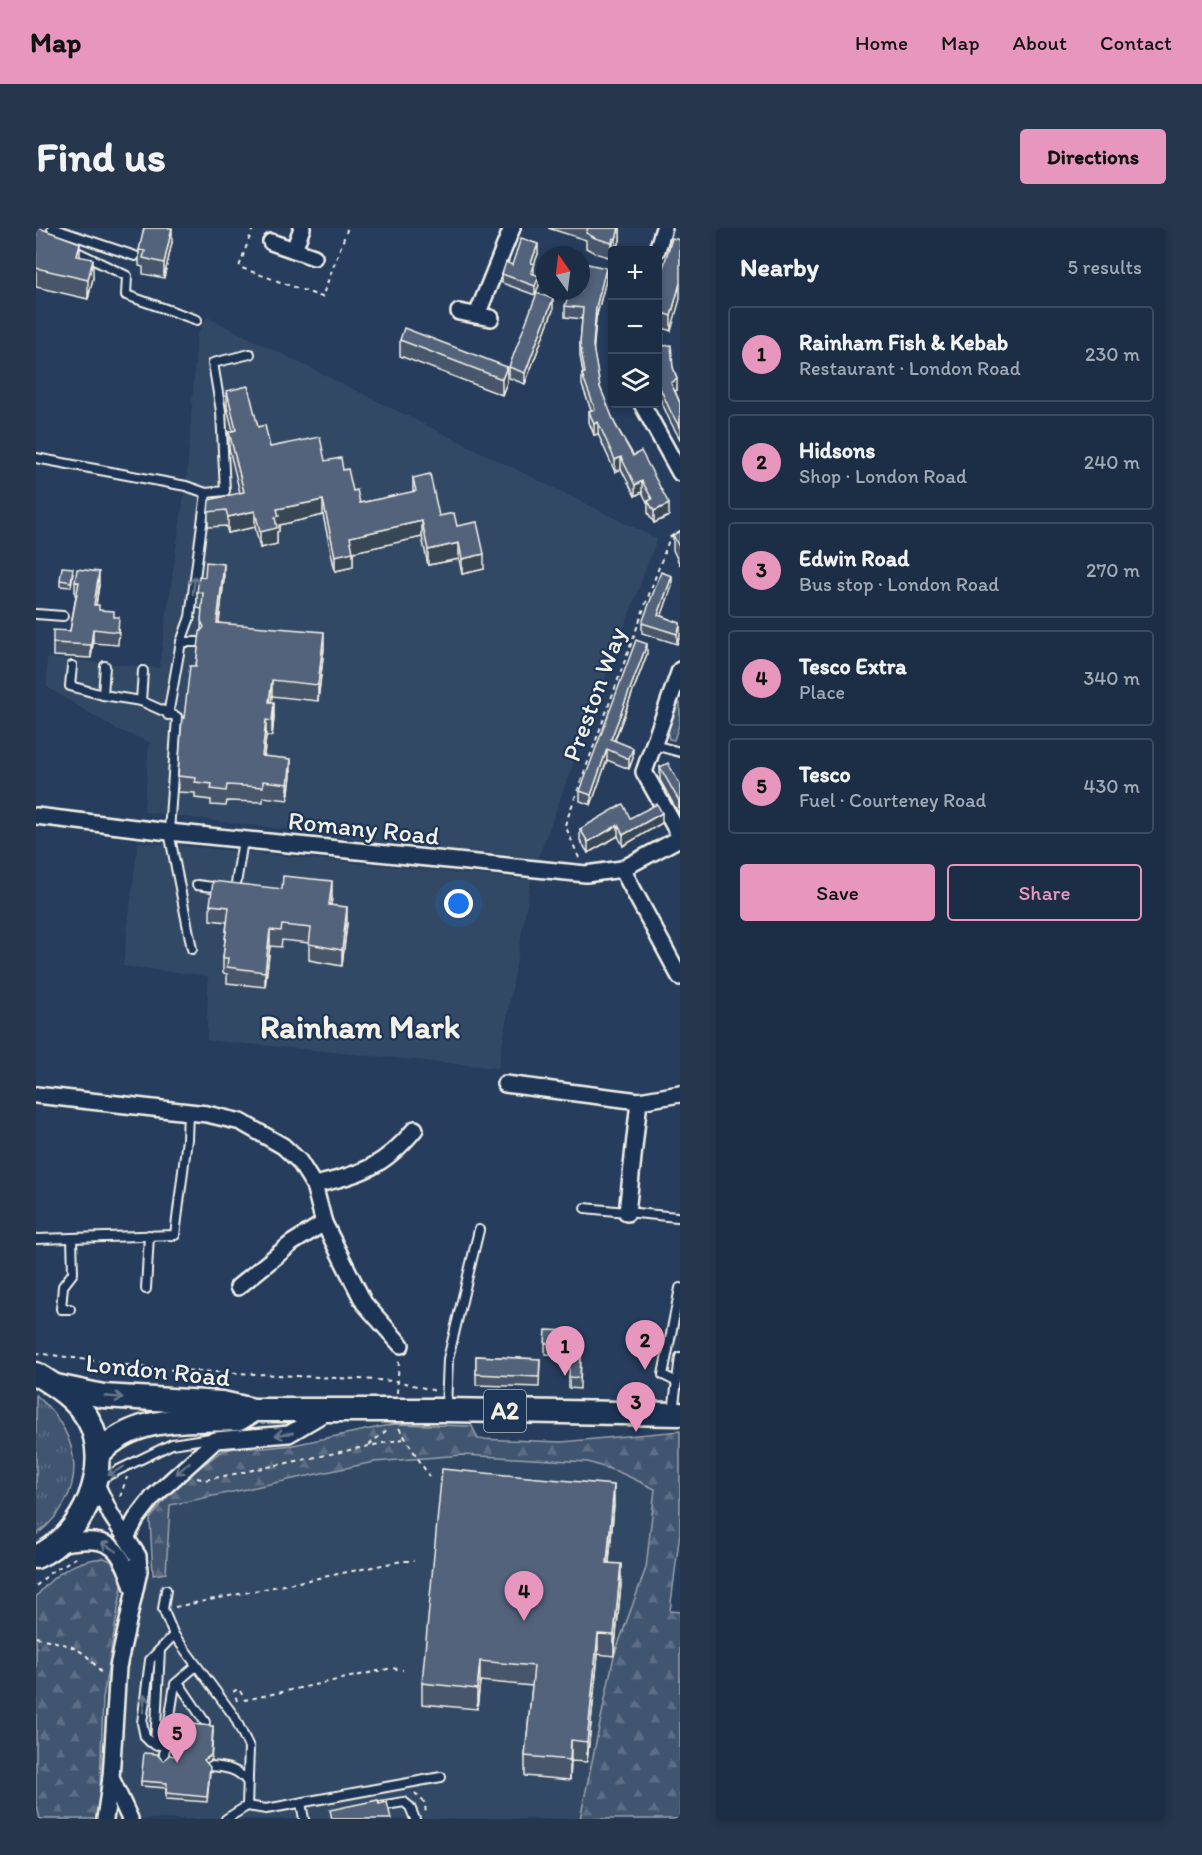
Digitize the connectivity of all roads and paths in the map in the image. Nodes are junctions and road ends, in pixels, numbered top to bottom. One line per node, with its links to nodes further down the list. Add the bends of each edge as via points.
1 (52, 228): 11 (lane)
2 (253, 228): 4 (path, via 239,267 322,297 346,230)
3 (302, 228): 10 (street)
4 (342, 228)
5 (512, 228): 13 (street, via 484,317)
6 (664, 228): 9 (street)
7 (271, 242): 10 (street)
8 (60, 245): 14 (lane, via 127,276 126,295)
9 (658, 246)
10 (294, 250): 12 (street)
11 (135, 256)
12 (314, 256)
13 (459, 312)
14 (197, 320)
15 (250, 354): 19 (lane, via 213,363 221,411 225,491)
16 (644, 408): 18 (street)
17 (36, 458): 19 (lane)
18 (680, 473)
19 (206, 493): 23 (lane, one-way to 19, via 190,617)
20 (680, 531): 39 (path, Preston Way, via 670,537 565,825)
21 (36, 614): 22 (lane)
22 (63, 616)
23 (181, 642): 24 (lane); 31 (lane)
24 (198, 642)
25 (72, 666): 29 (lane, via 70,686)
26 (105, 666): 29 (lane)
27 (680, 670): 32 (street)
28 (143, 671): 30 (lane)
29 (103, 695): 30 (lane)
30 (141, 701): 31 (lane)
31 (168, 715): 35 (lane, via 177,717)
32 (654, 745): 33 (lane); 36 (street, via 644,772)
33 (680, 752)
34 (36, 816): 35 (street, Romany Road)
35 (169, 832): 37 (street, Romany Road); 41 (lane)
36 (680, 837): 38 (street, Romany Road)
37 (243, 840): 39 (street, Romany Road); 40 (lane, via 236,890)
38 (622, 868): 39 (street, Romany Road); 42 (street)
39 (586, 874)
40 (197, 885)
41 (192, 949)
42 (680, 977)
43 (505, 1084): 46 (street)
44 (680, 1094): 46 (street)
45 (36, 1095): 47 (street)
46 (639, 1101): 51 (street)
47 (188, 1112): 49 (street, via 241,1122 283,1146 299,1161); 55 (lane, via 175,1234)
48 (415, 1129): 49 (street, via 398,1150 378,1165)
49 (314, 1185): 53 (street)
50 (585, 1208): 51 (lane)
51 (627, 1213): 52 (lane)
52 (677, 1217)
53 (324, 1222): 58 (street); 62 (street, via 364,1303)
54 (479, 1230): 71 (lane, via 448,1359)
55 (149, 1235): 56 (lane); 59 (lane)
56 (72, 1238): 57 (lane); 61 (lane, via 72,1274 63,1286 61,1309)
57 (36, 1239)
58 (238, 1287)
59 (147, 1288)
60 (680, 1288): 68 (lane, via 663,1375)
61 (70, 1309)
62 (401, 1345): 67 (path)
63 (36, 1353): 65 (path)
64 (680, 1357): 68 (lane)
65 (157, 1369): 67 (path); 70 (path)
66 (36, 1372): 69 (main road)
67 (397, 1381): 71 (path)
68 (677, 1382): 74 (lane)
69 (56, 1386): 72 (main road, London Road / A2, one-way to 72, via 103,1396 222,1403); 78 (main road, via 87,1418)
70 (155, 1389)
71 (446, 1401): 73 (main road, London Road / A2); 74 (main road, London Road / A2)
72 (253, 1410): 73 (main road, London Road / A2); 78 (main road, London Road / A2, via 239,1419 147,1424 112,1440)
73 (331, 1410): 75 (street, London Road, one-way to 75, via 289,1434)
74 (676, 1414)
75 (230, 1437): 81 (lane, one-way to 81, via 175,1443); 82 (street, London Road, one-way to 82, via 216,1440 181,1468 153,1497)
76 (403, 1439): 77 (path); 77 (path, via 395,1422); 80 (path)
77 (369, 1445): 79 (path, via 204,1480)
78 (99, 1454): 81 (main road)
79 (192, 1475)
80 (429, 1476)
81 (95, 1482): 82 (street, via 111,1515); 83 (main road, via 81,1517)
82 (127, 1536): 86 (street, via 138,1556)
83 (42, 1554): 86 (street, one-way to 83, via 126,1562 101,1542 86,1539)
84 (414, 1561): 87 (path)
85 (166, 1590): 87 (lane)
86 (134, 1591): 93 (street)
87 (163, 1610): 88 (lane)
88 (174, 1635): 90 (lane); 91 (lane)
89 (36, 1637): 93 (path, via 82,1652 90,1656 102,1676)
90 (160, 1650): 98 (lane); 98 (lane, one-way to 90, via 145,1737 142,1723 148,1665)
91 (196, 1666): 94 (lane); 95 (lane)
92 (403, 1670): 95 (path, via 392,1668 245,1700 239,1689 234,1691 237,1701)
93 (118, 1677): 103 (street)
94 (178, 1682): 96 (lane); 97 (lane)
95 (230, 1710): 105 (lane, via 249,1747)
96 (170, 1722): 97 (path); 99 (lane)
97 (205, 1722)
98 (155, 1745): 99 (lane)
99 (166, 1747): 100 (lane)
100 (163, 1760)
101 (210, 1766): 105 (lane, via 241,1773)
102 (441, 1777): 104 (lane)
103 (111, 1778): 109 (street); 110 (street)
104 (413, 1783): 106 (lane); 114 (path, via 426,1805)
105 (249, 1784): 107 (lane)
106 (301, 1803): 107 (lane, via 266,1809); 112 (lane)
107 (247, 1806): 111 (lane)
108 (375, 1808): 113 (lane, via 404,1802)
109 (105, 1819)
110 (130, 1819)
111 (226, 1819)
112 (304, 1819)
113 (415, 1819)
114 (426, 1819)

